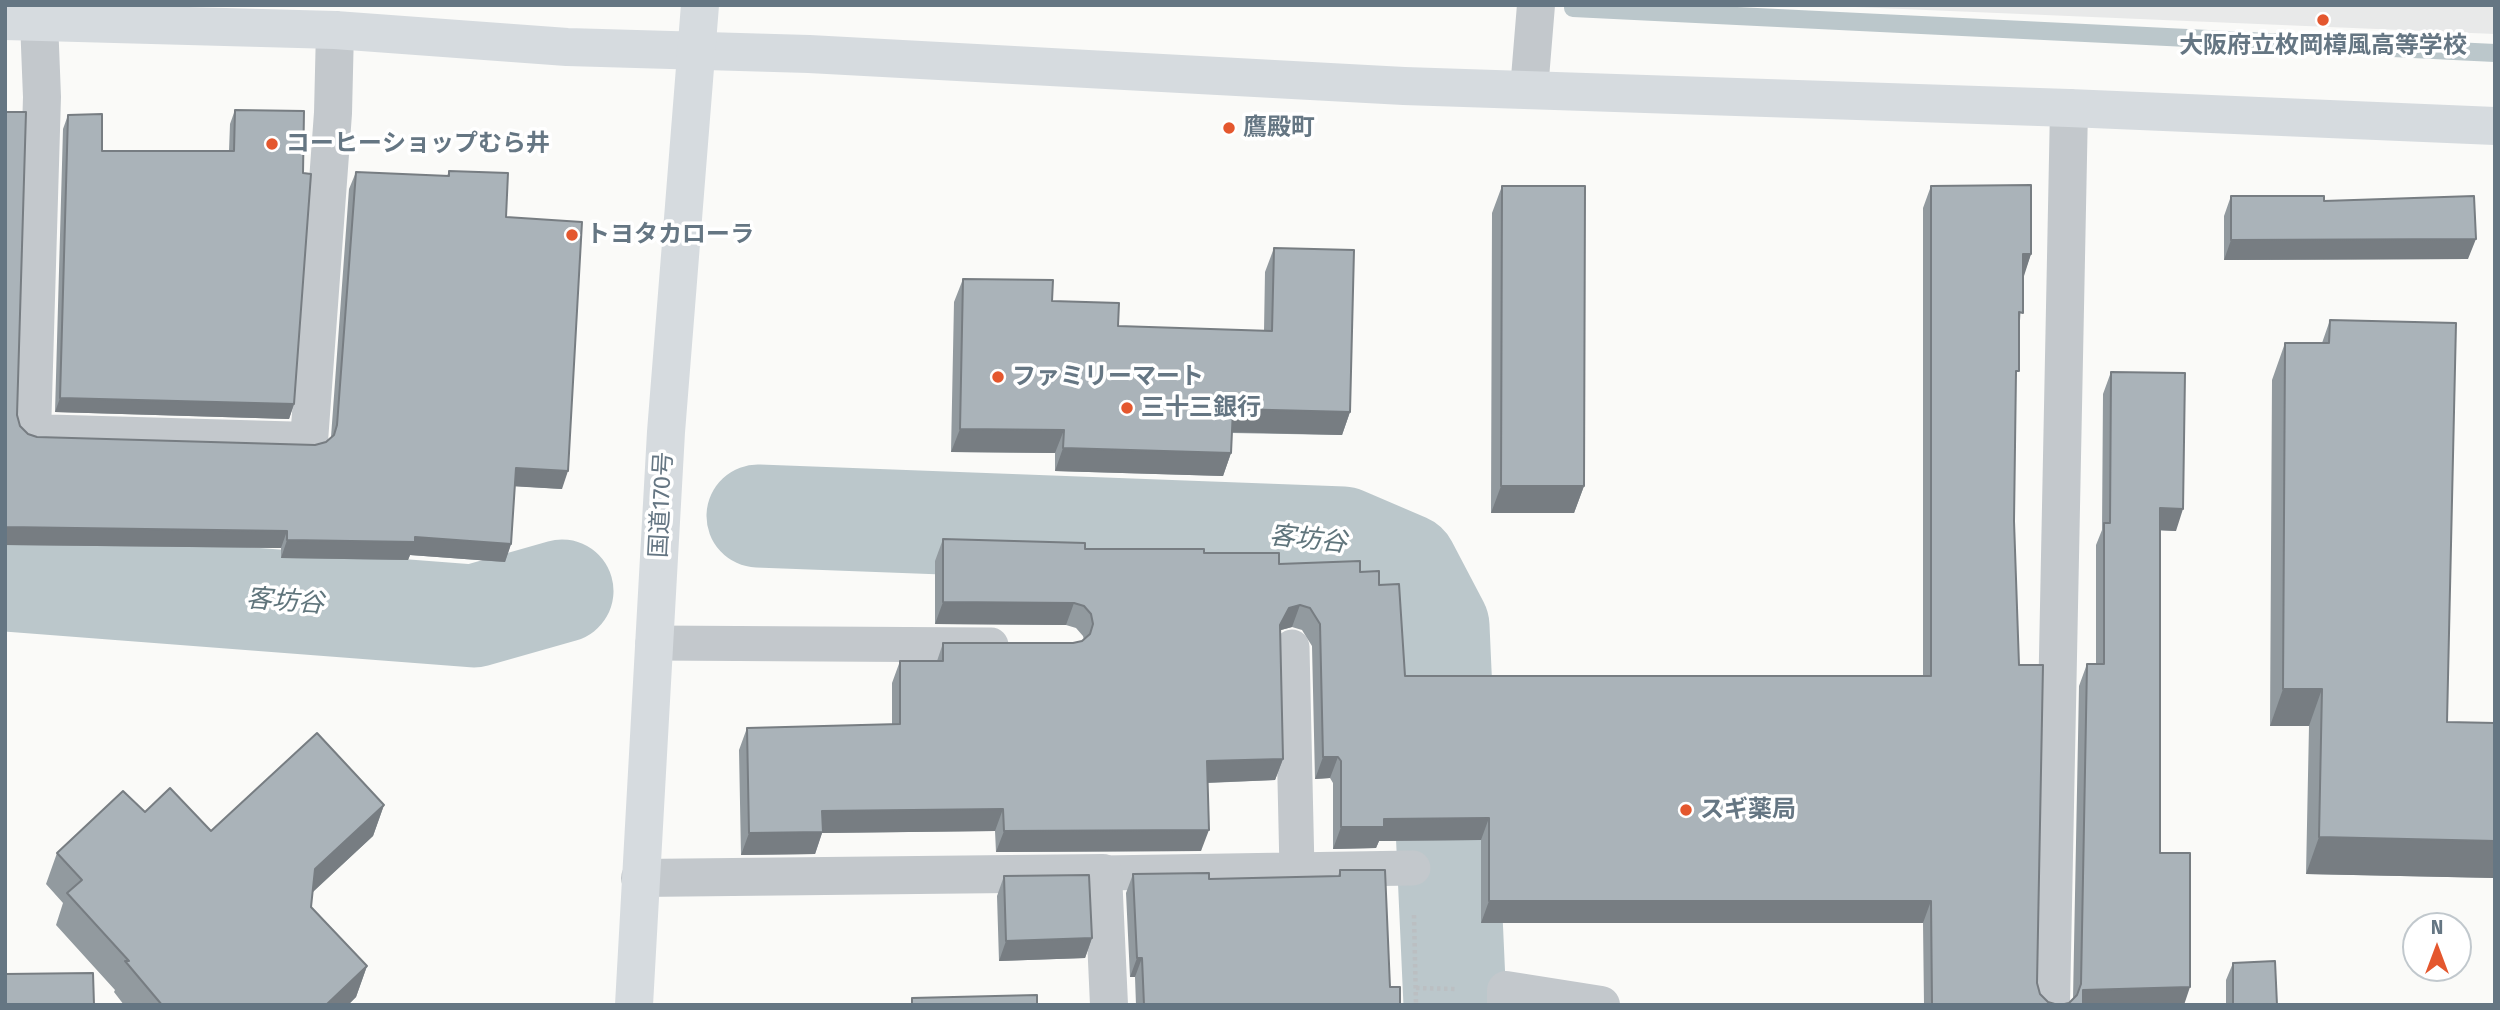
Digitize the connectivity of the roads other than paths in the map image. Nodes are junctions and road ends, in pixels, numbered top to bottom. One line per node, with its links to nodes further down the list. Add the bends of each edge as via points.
1 (700, 5): 6 (main road, 国道170号)
2 (1536, 5): 7 (street)
3 (113, 14): 4 (main road); 5 (main road)
4 (22, 21): 5 (street, via 42,97 32,433 295,441 309,441 333,113)
5 (318, 21): 6 (main road, via 566,47)
6 (698, 49): 7 (main road); 10 (main road, 国道170号)
7 (1529, 90): 8 (main road)
8 (2069, 108): 9 (main road); 21 (street)
9 (2495, 126)
10 (653, 643): 11 (lane); 16 (main road, 国道170号)
11 (1023, 645)
12 (1292, 647): 14 (lane)
13 (1413, 868): 14 (lane)
14 (1297, 870): 15 (lane)
15 (1103, 873): 16 (street); 18 (street)
16 (640, 878): 17 (main road, 国道170号)
17 (634, 1005)
18 (1109, 1005)
19 (1506, 1005): 20 (street, via 1506,990)
20 (1601, 1005)
21 (2051, 1005)

